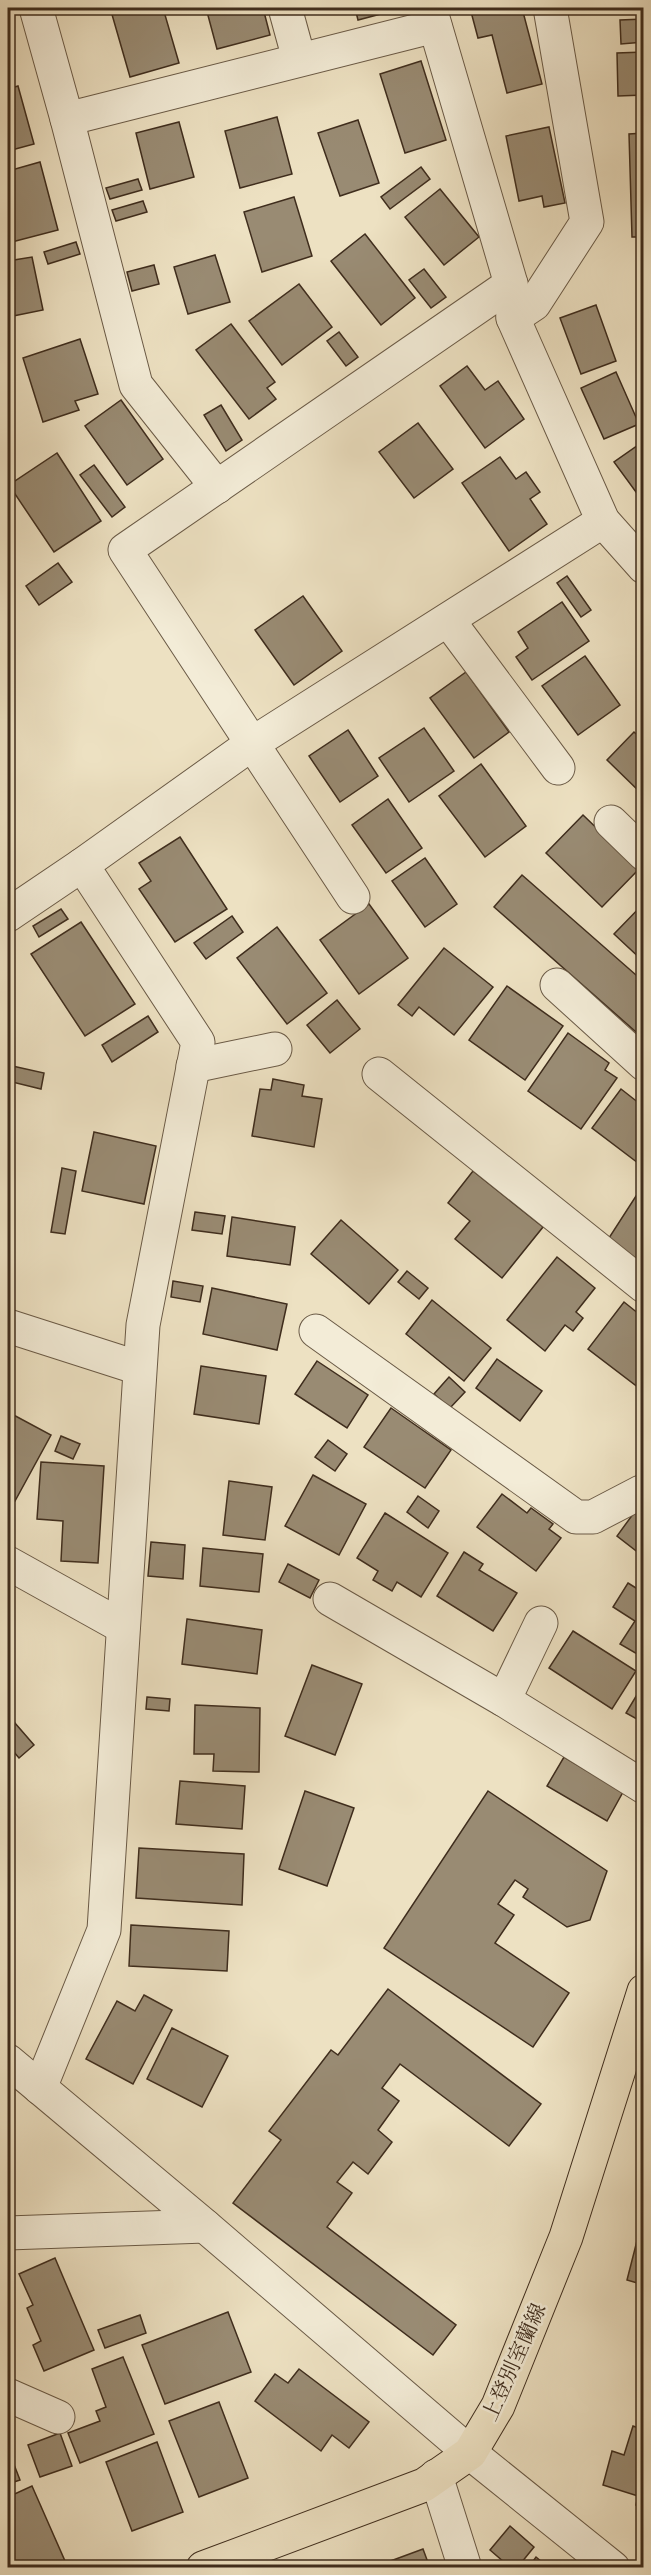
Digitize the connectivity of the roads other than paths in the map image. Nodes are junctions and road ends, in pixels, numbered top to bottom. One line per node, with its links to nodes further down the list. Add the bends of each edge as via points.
1 (36, 8): 6 (street)
2 (285, 8): 5 (street)
3 (550, 8): 8 (street, via 588,222 534,304)
4 (433, 17): 5 (street); 7 (street)
5 (300, 59): 6 (street)
6 (67, 119): 9 (street, via 136,385)
7 (511, 284): 8 (street); 9 (street)
8 (513, 318): 10 (street)
9 (217, 487): 13 (street, via 125,550)
10 (603, 521): 11 (street); 12 (street)
11 (644, 567)
12 (448, 620): 13 (street); 14 (street)
13 (253, 743): 17 (street); 18 (street)
14 (558, 768)
15 (611, 822): 16 (street)
16 (644, 854)
17 (82, 865): 19 (street); 23 (street, via 198,1042)
18 (353, 897)
19 (8, 915)
20 (557, 985): 22 (street)
21 (275, 1049): 23 (street)
22 (644, 1064)
23 (193, 1066): 28 (street, via 142,1325)
24 (379, 1074): 25 (street)
25 (644, 1286)
26 (8, 1326): 28 (street)
27 (316, 1331): 29 (street, via 576,1517 593,1517 641,1492)
28 (140, 1368): 33 (street)
29 (644, 1494)
30 (8, 1563): 33 (street)
31 (330, 1599): 34 (street)
32 (541, 1623): 34 (street)
33 (123, 1627): 38 (street, via 104,1930)
34 (504, 1700): 35 (street)
35 (644, 1787)
36 (644, 1991): 43 (main road, 上登別室蘭線, via 566,2237 498,2406)
37 (8, 2061): 38 (street)
38 (40, 2088): 39 (street)
39 (205, 2226): 40 (street); 43 (street)
40 (8, 2233)
41 (8, 2395): 42 (street)
42 (58, 2417)
43 (470, 2453): 44 (main road, 上登別室蘭線); 47 (street)
44 (436, 2476): 45 (main road, 上登別室蘭線, via 423,2485); 46 (street)
45 (203, 2568)
46 (465, 2568)
47 (613, 2568)

